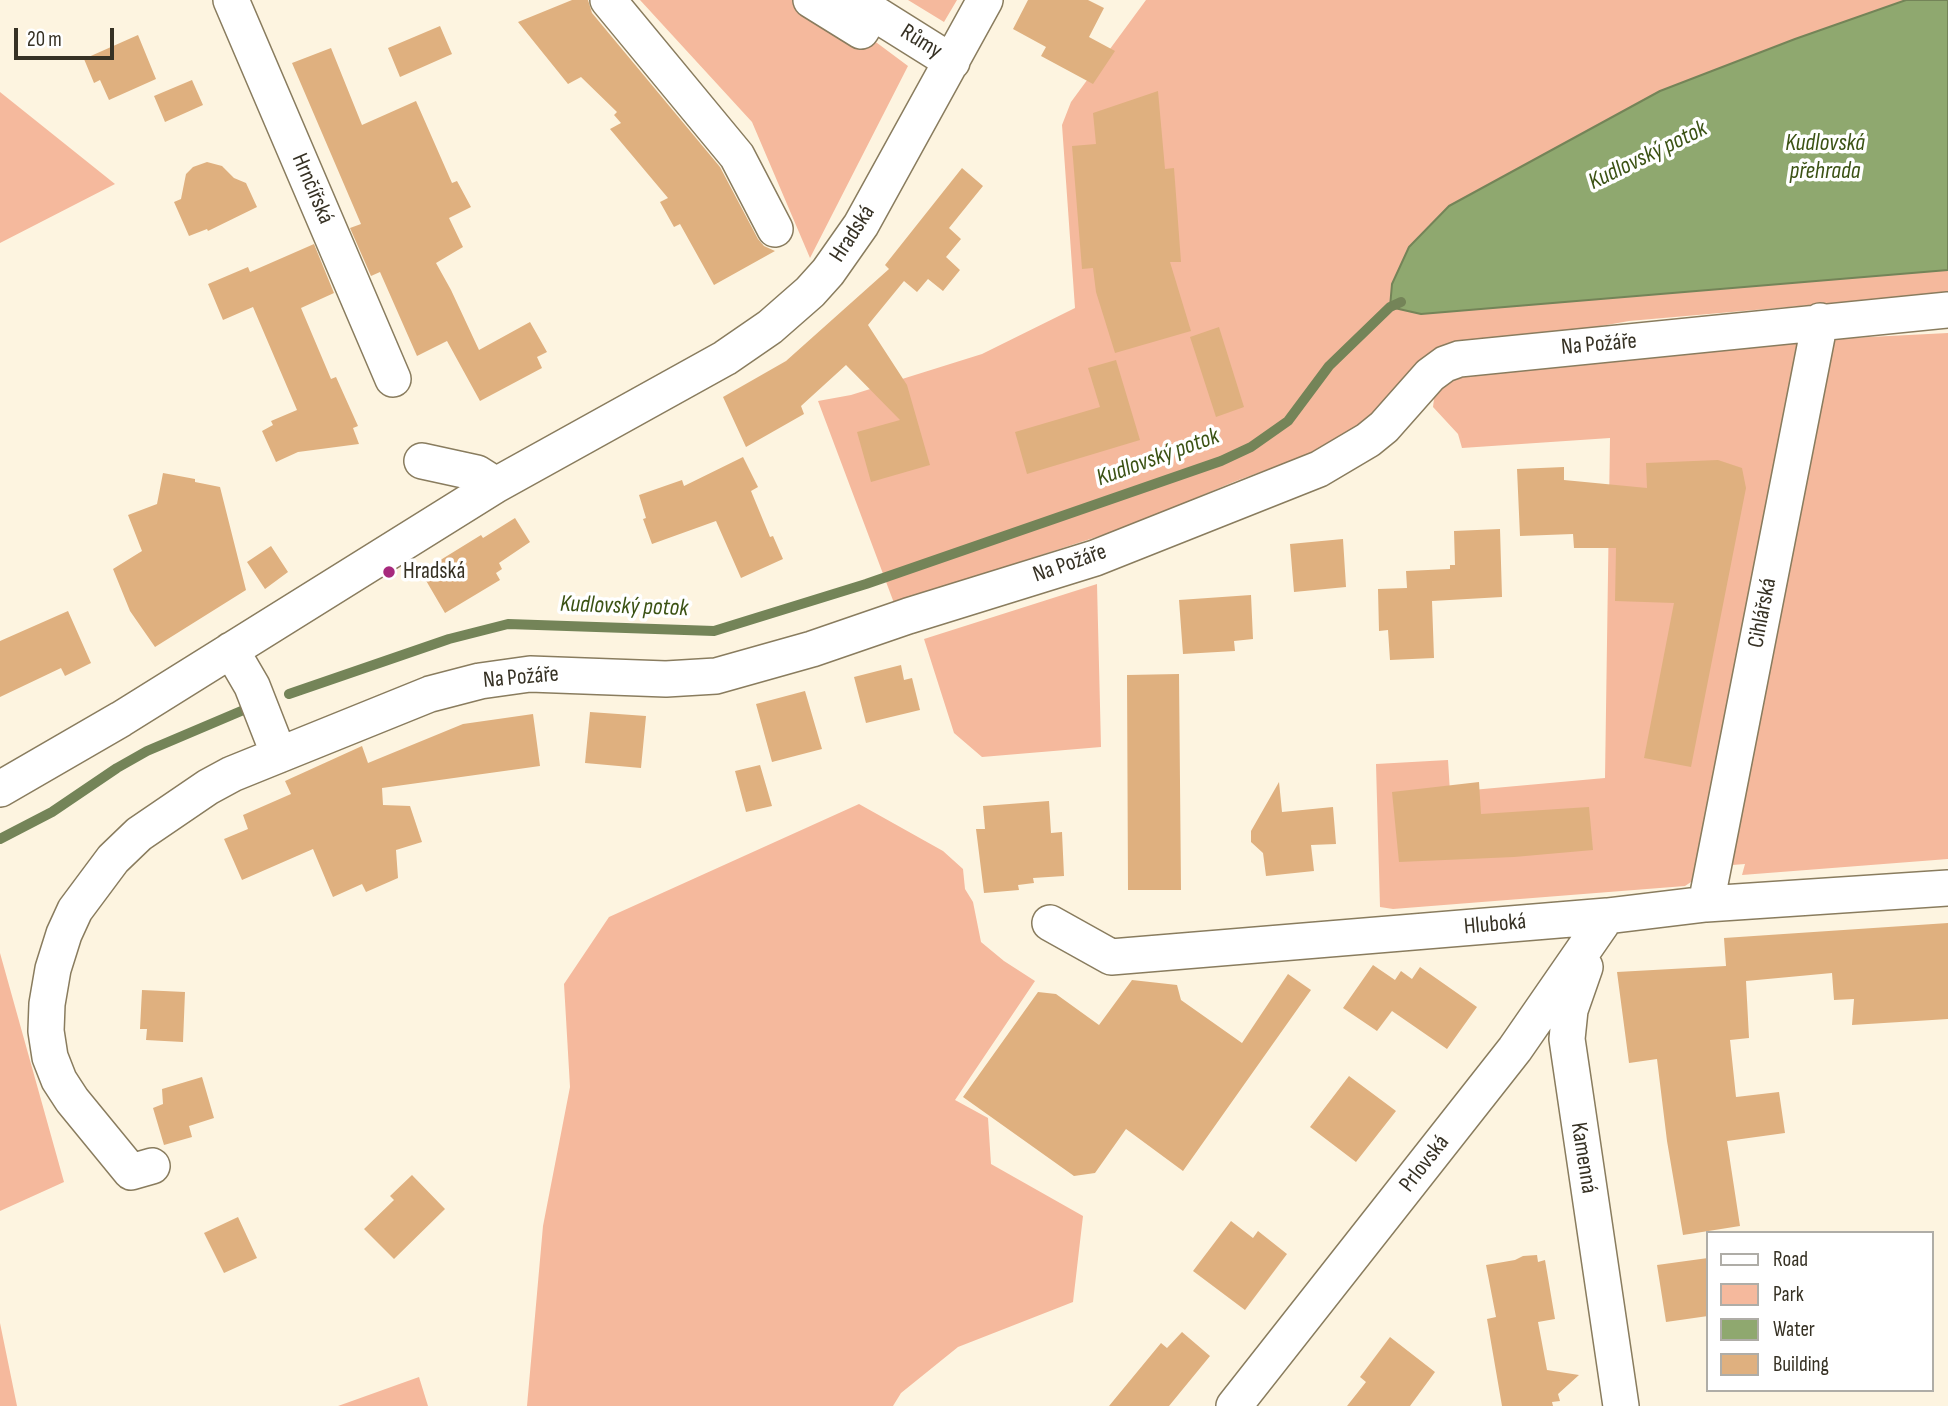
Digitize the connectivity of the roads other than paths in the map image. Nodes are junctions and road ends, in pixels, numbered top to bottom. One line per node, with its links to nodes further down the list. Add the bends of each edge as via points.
1 (231, 0): 10 (street, Hrnčířská)
2 (608, 0): 7 (street, via 737,156)
3 (811, 0): 5 (street, via 861,31)
4 (985, 0): 6 (street, Hradská)
5 (863, 6): 6 (street, Růmy)
6 (952, 62): 12 (street, Hradská, via 861,225 801,301 725,358)
7 (775, 229)
8 (1948, 310): 9 (street, Na Požáře)
9 (1820, 321): 14 (street, Na Požáře, via 1459,359 1430,375 1384,426 1343,456 1095,558 716,676 666,679 530,674 480,681 430,694); 17 (street, Cihlářská)
10 (393, 379)
11 (422, 461): 12 (street, via 477,473)
12 (496, 485): 13 (street, Hradská)
13 (231, 650): 14 (street, via 252,686); 15 (street, Hradská)
14 (279, 755): 20 (street, Na Požáře, via 208,787 139,834 113,859 64,934 47,1004 50,1058 72,1100 131,1171)
15 (0, 789)
16 (1948, 888): 17 (street, Hluboká)
17 (1706, 904): 18 (street, Hluboká)
18 (1607, 916): 19 (street, Hluboká, via 1111,957); 21 (street, Prlovská, via 1515,1049); 22 (street, Kamenná, via 1579,979 1567,1039)
19 (1050, 923)
20 (152, 1166)
21 (1234, 1406)
22 (1621, 1406)

